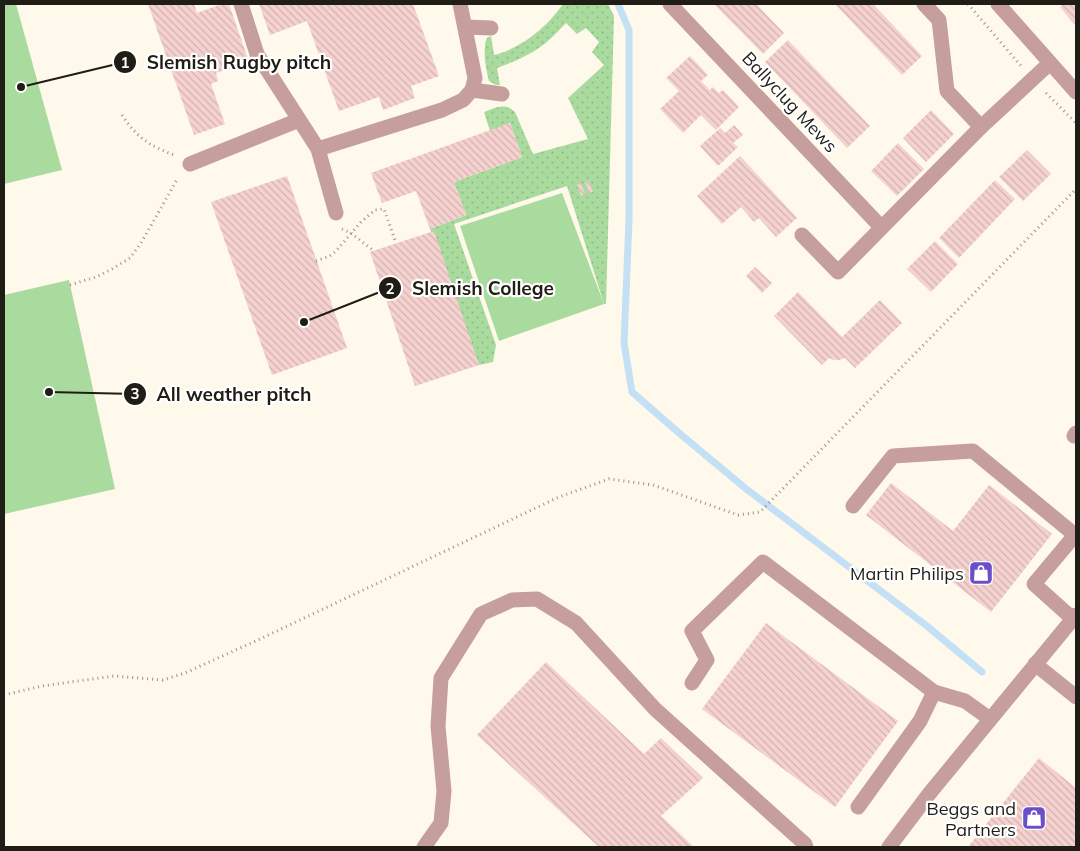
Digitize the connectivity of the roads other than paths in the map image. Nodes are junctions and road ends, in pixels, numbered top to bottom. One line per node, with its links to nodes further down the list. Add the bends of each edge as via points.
1 (241, 4): 12 (street, via 257,54)
2 (460, 4): 6 (street)
3 (670, 4): 17 (street, Ballyclug Mews)
4 (924, 4): 13 (street, via 939,20 947,91)
5 (998, 4): 8 (street)
6 (465, 27): 7 (street); 9 (street, via 475,78)
7 (490, 28)
8 (1050, 63): 10 (street); 13 (street)
9 (472, 90): 11 (street); 14 (street, via 463,100 442,110)
10 (1076, 92)
11 (502, 94)
12 (299, 120): 14 (street); 15 (street)
13 (981, 127): 17 (street)
14 (318, 149): 16 (street)
15 (190, 164)
16 (336, 213)
17 (881, 227): 18 (street, via 838,272)
18 (802, 235)
19 (853, 506): 20 (street, via 893,456 973,451 1075,535 1034,584)
20 (1074, 617): 21 (street)
21 (1035, 664): 24 (street); 25 (street)
22 (692, 683): 23 (street, via 707,660 692,631 763,562)
23 (934, 692): 25 (street, via 965,701); 26 (street, via 920,721)
24 (1076, 697)
25 (990, 719): 29 (street)
26 (858, 807)
27 (424, 847): 28 (street, via 441,823 444,790 438,726 441,678 481,614 512,600 536,599 576,623 655,709)
28 (806, 847)
29 (889, 847)

